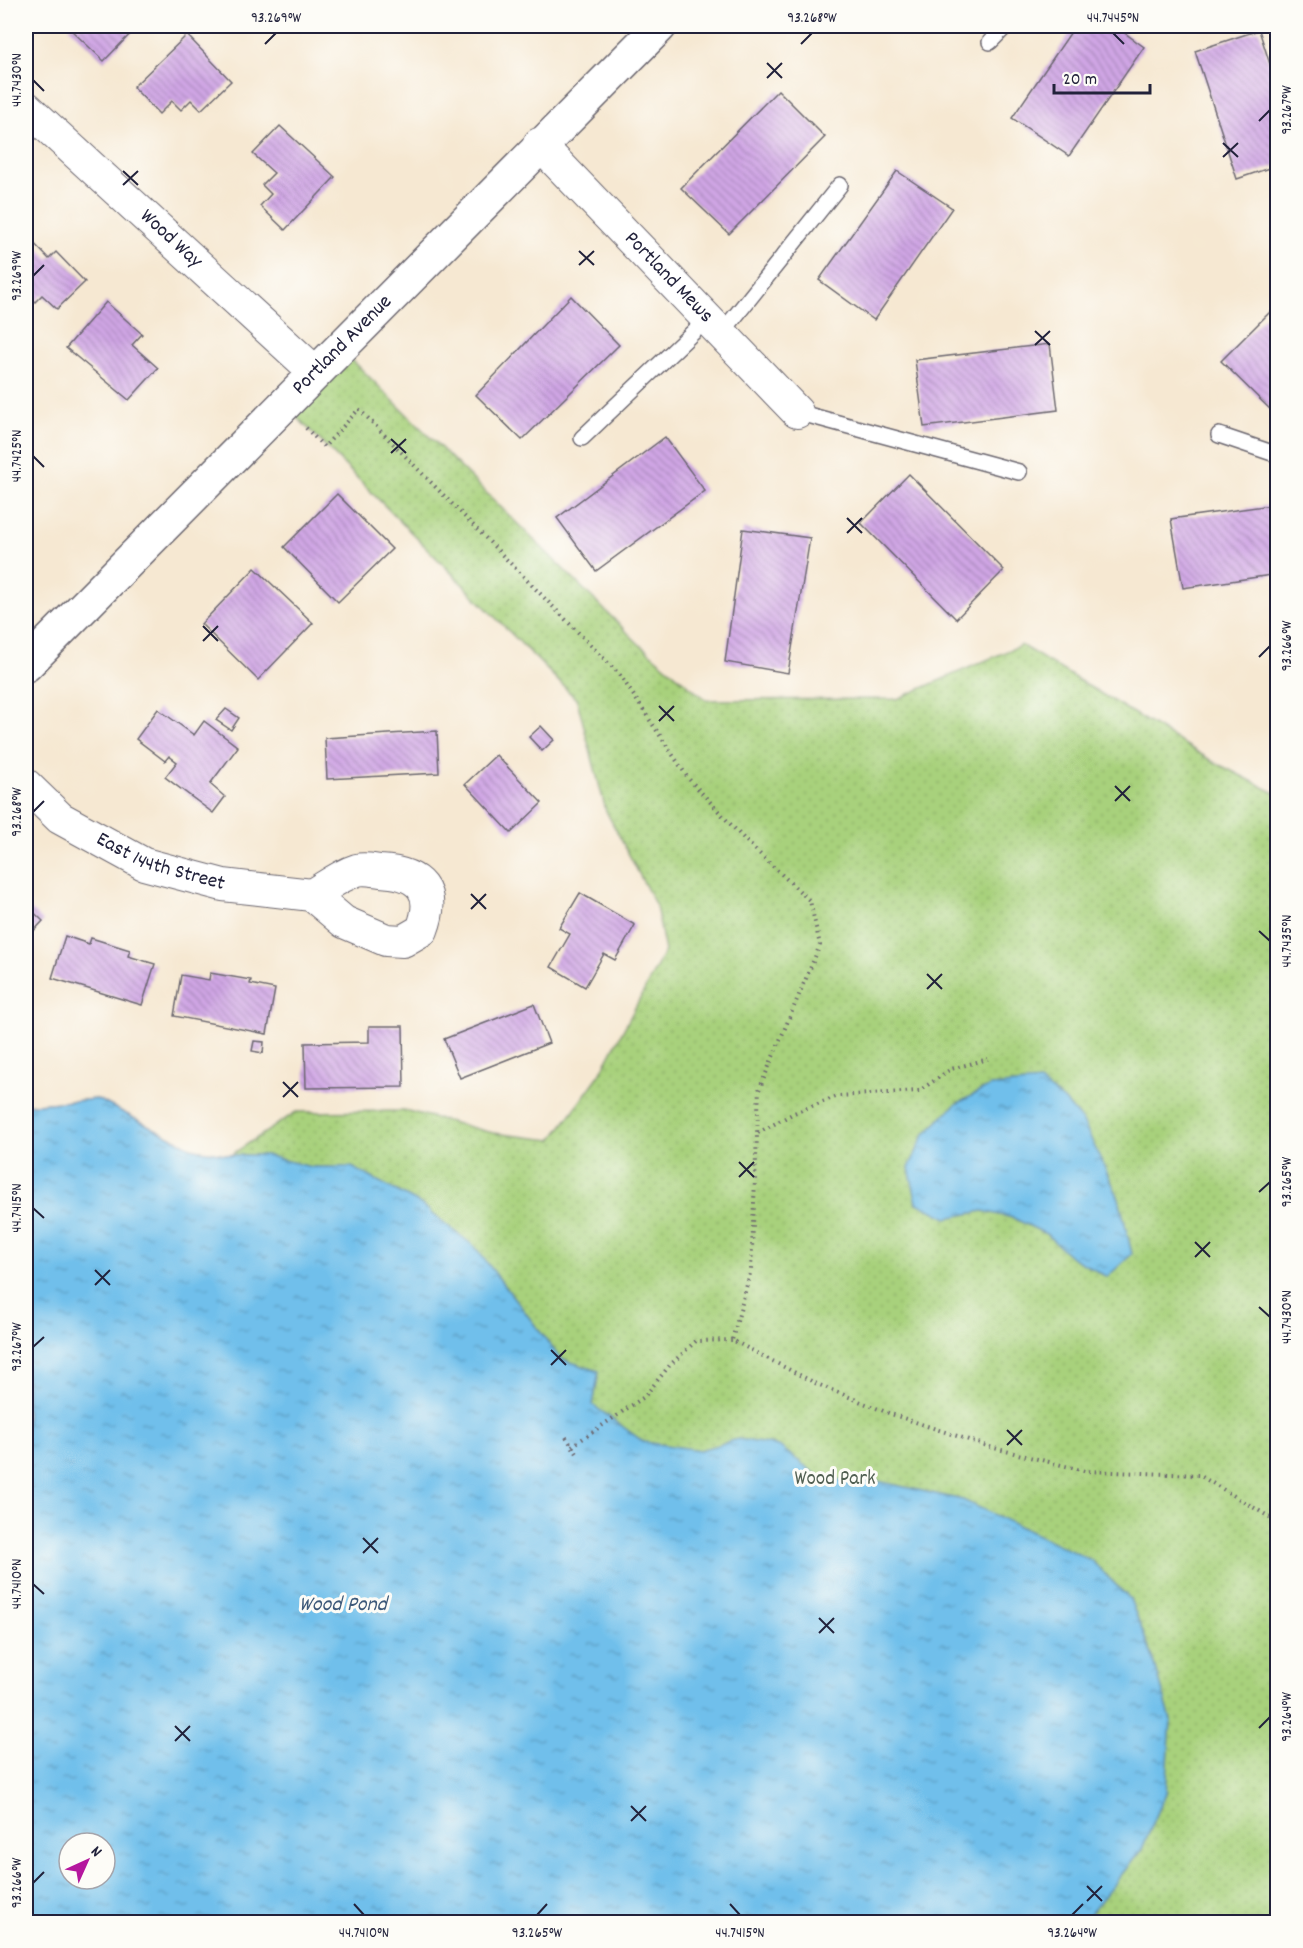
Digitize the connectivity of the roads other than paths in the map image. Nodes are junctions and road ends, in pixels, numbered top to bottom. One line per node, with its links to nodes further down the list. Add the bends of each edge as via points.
1 (660, 26): 5 (street, Portland Avenue)
2 (1006, 26): 3 (lane)
3 (990, 42)
4 (26, 107): 8 (street, Wood Way)
5 (539, 144): 7 (street, Portland Mews); 8 (street, Portland Avenue)
6 (840, 184): 7 (lane)
7 (714, 327): 9 (street, Portland Mews); 11 (lane)
8 (315, 372): 14 (street, Portland Avenue)
9 (797, 412): 13 (lane)
10 (1219, 435): 12 (lane)
11 (582, 438)
12 (1278, 455)
13 (1020, 472)
14 (26, 665)
15 (26, 785): 16 (street, East 144th Street, via 60,818 144,864 223,885)
16 (312, 895)

